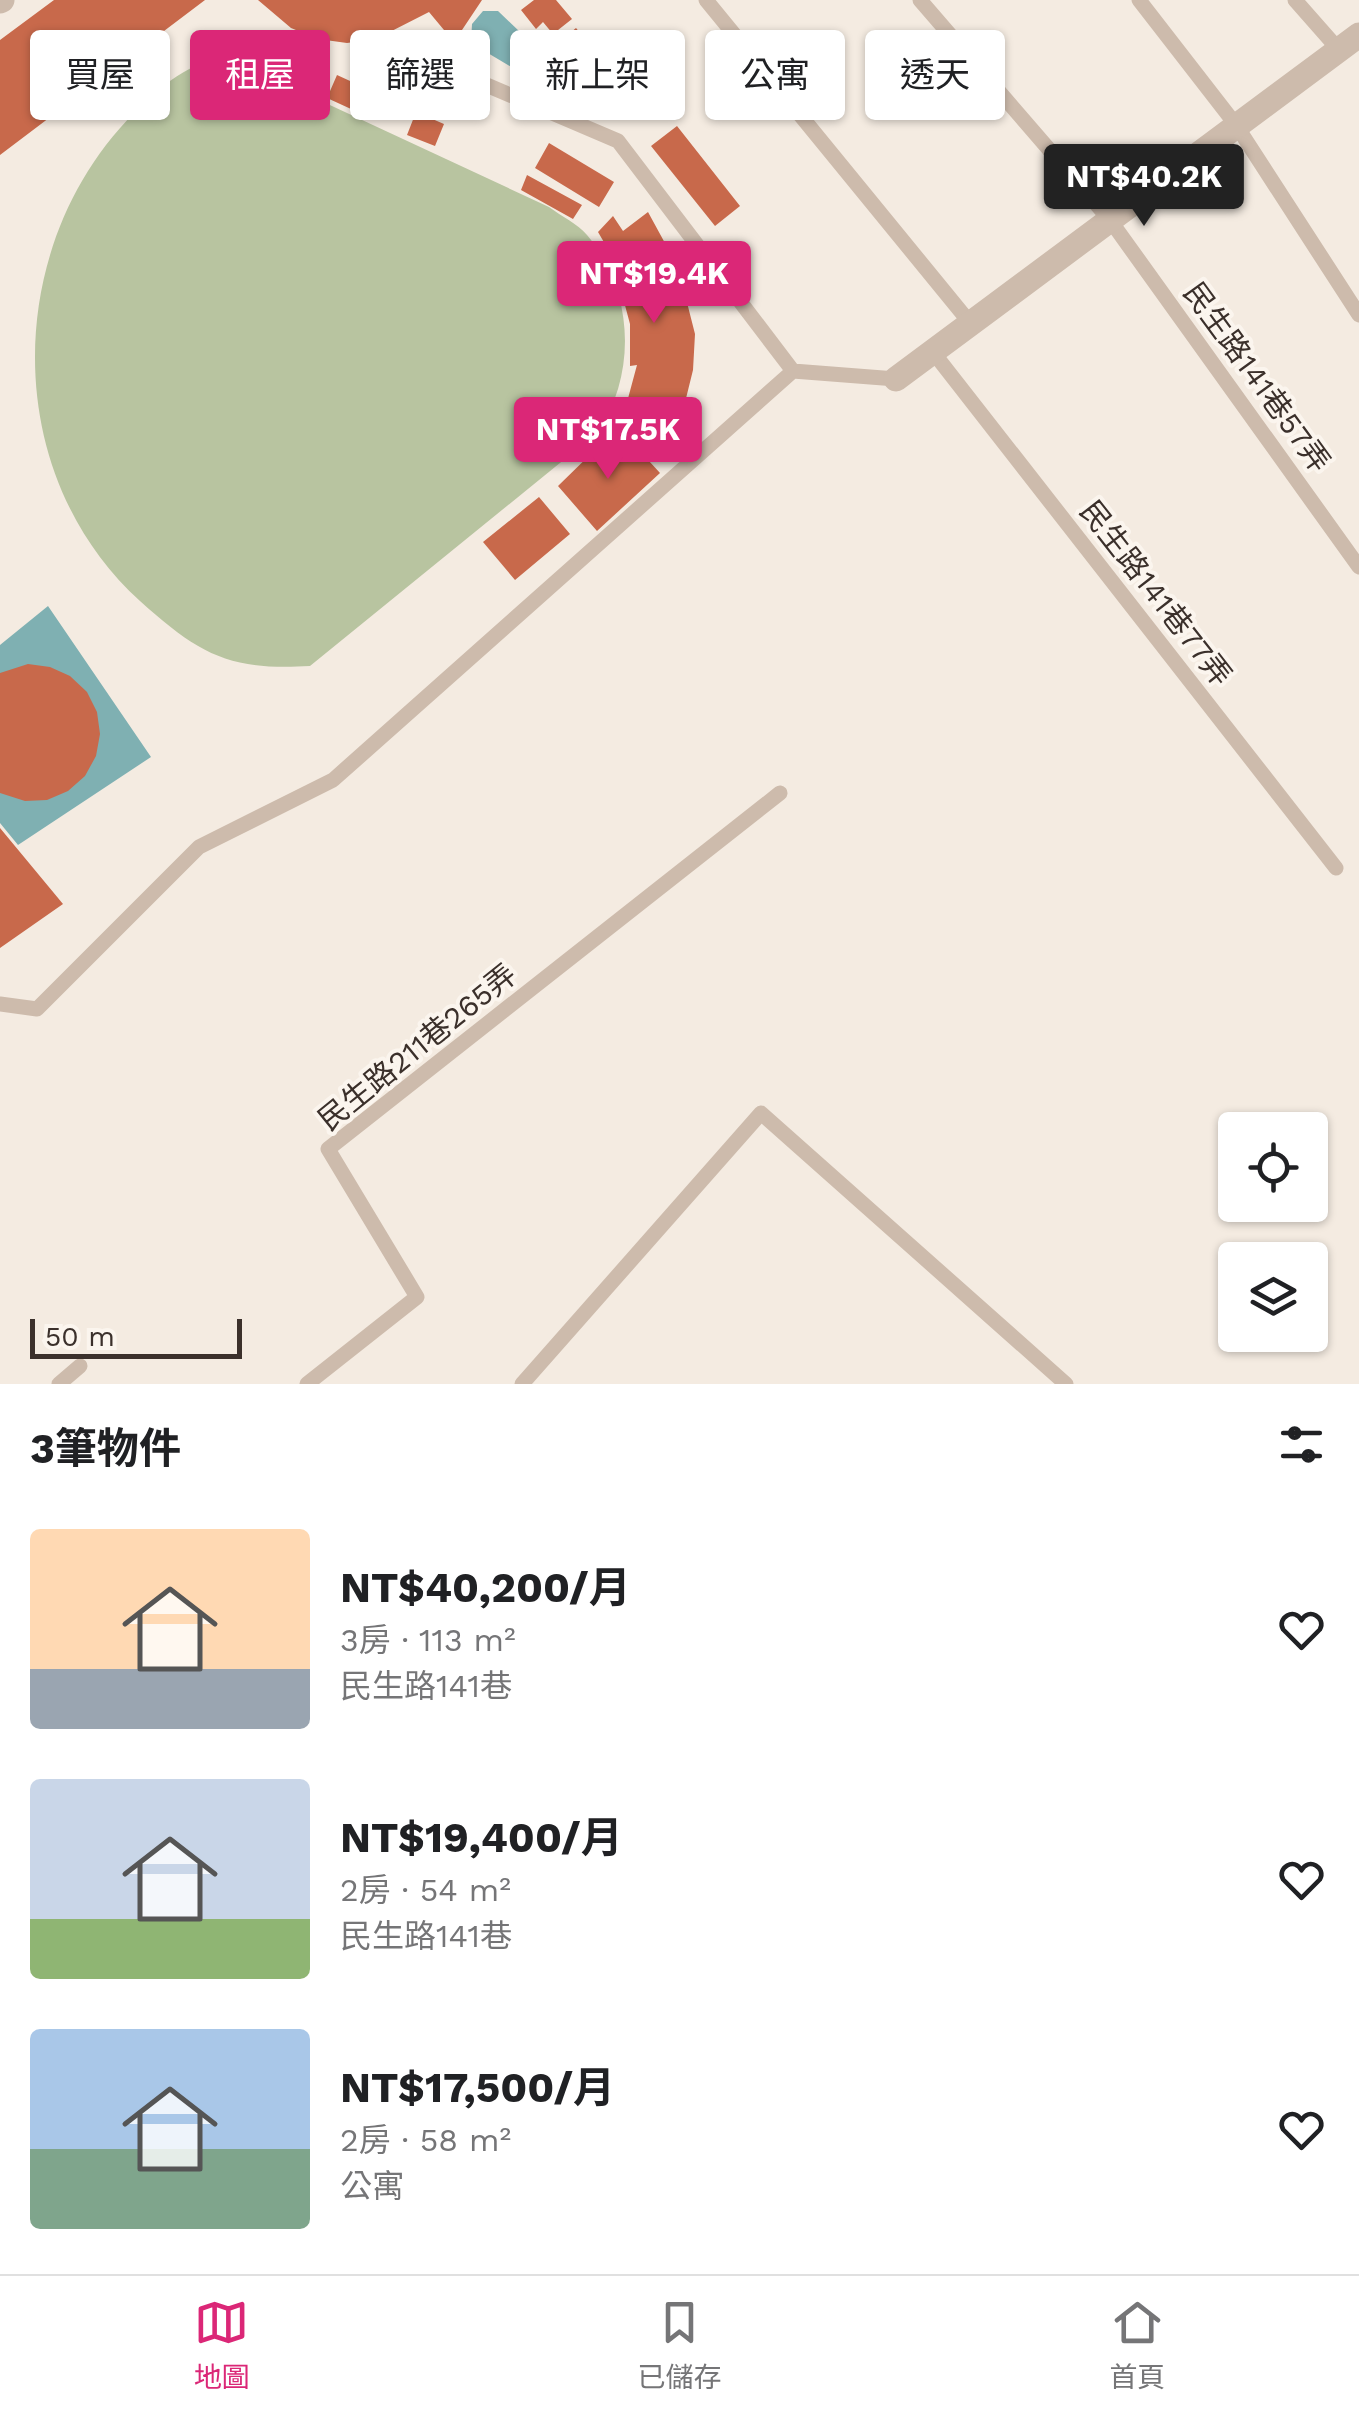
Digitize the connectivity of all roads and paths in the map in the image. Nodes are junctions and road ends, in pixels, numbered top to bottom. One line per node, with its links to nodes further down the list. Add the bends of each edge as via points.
1 (706, 0): 10 (lane)
2 (920, 0): 8 (lane, 民生路141巷57弄)
3 (1139, 0): 7 (lane)
4 (1294, 0): 5 (lane)
5 (1349, 42): 7 (street)
6 (490, 87): 12 (lane, via 618,141)
7 (1236, 126): 8 (street); 9 (lane)
8 (1110, 220): 10 (street); 14 (lane, 民生路141巷57弄)
9 (1359, 315)
10 (971, 324): 11 (street)
11 (933, 352): 13 (street); 16 (lane, 民生路141巷77弄)
12 (793, 371): 13 (lane); 17 (lane, via 333,780 199,847 36,1009)
13 (896, 379)
14 (1359, 567)
15 (780, 793): 20 (lane, 民生路211巷265弄, via 328,1150 416,1297)
16 (1336, 868)
17 (0, 1004)
18 (80, 1366): 19 (lane)
19 (58, 1384)
20 (307, 1384)
21 (522, 1384): 22 (lane, via 761,1113)
22 (1066, 1384)

